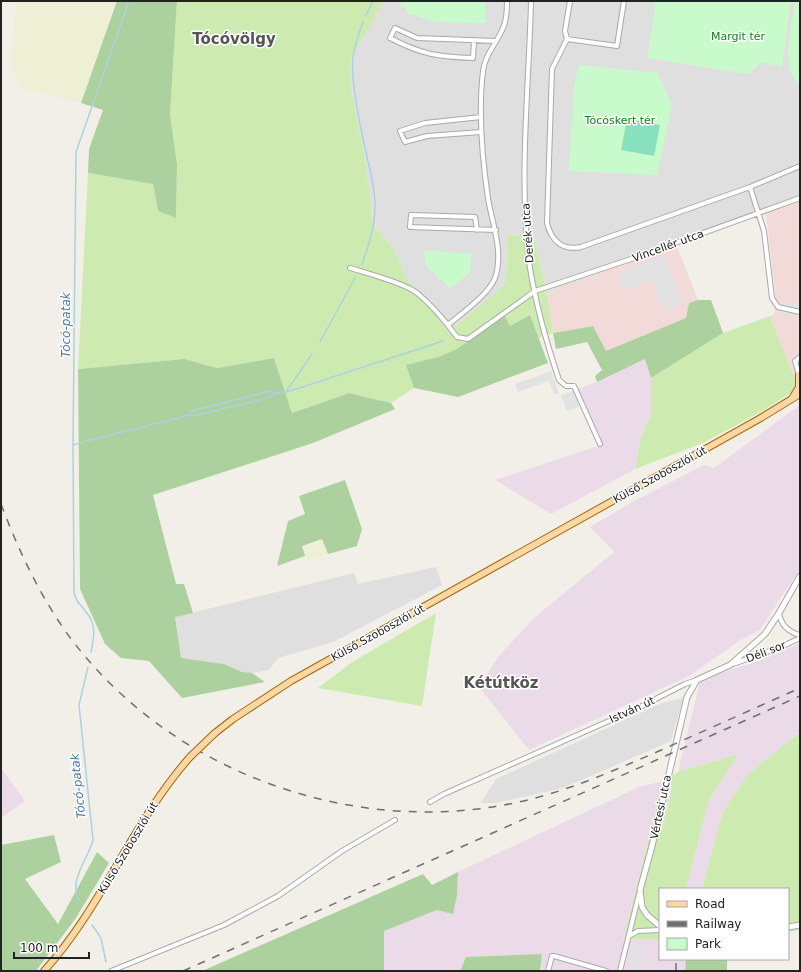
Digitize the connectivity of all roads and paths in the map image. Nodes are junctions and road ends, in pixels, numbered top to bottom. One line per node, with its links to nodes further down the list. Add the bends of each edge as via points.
1 (507, 1): 7 (street, via 503,27)
2 (531, 1): 17 (street, Derék utca, via 524,185 528,249)
3 (570, 1): 5 (street, Derék utca, via 565,31)
4 (624, 1): 5 (street, via 617,46)
5 (567, 39): 11 (street, Derék utca, via 552,69 547,223 551,235 558,243 568,248 581,247)
6 (474, 40): 6 (street, via 417,38 395,28 390,38 414,50 458,58 473,58); 7 (street)
7 (495, 41): 8 (street, via 485,61)
8 (481, 117): 9 (street); 9 (street, via 425,124 400,131 405,142 427,136)
9 (481, 132): 15 (street, via 488,199)
10 (800, 166): 11 (street)
11 (750, 187): 13 (street)
12 (800, 198): 13 (street, Vincellér utca)
13 (759, 212): 17 (street, Vincellér utca); 18 (street, via 764,231 772,298 778,307)
14 (477, 230): 14 (street, via 410,227 411,215 475,217); 15 (street)
15 (496, 230): 19 (street, via 498,239 494,279 489,289)
16 (350, 268): 19 (street, Vincellér utca, via 416,292)
17 (535, 291): 19 (street, Vincellér utca, via 468,339 457,337); 24 (street, Derék utca, via 543,329 559,380 566,386 574,386)
18 (800, 312)
19 (448, 326)
20 (800, 357): 21 (street, via 795,361)
21 (799, 376): 23 (main road, via 799,387)
22 (800, 394): 23 (main road, Külső Szoboszlói út)
23 (791, 400): 39 (main road, Külső Szoboszlói út, bridge, via 292,681 233,719 190,757 152,805 76,932)
24 (600, 444)
25 (800, 576): 26 (street, István út)
26 (779, 613): 27 (street, Déli sor, via 785,627); 29 (street, István út, via 753,646)
27 (800, 634)
28 (800, 638): 29 (street, Déli sor)
29 (730, 664): 30 (street, István út)
30 (697, 680): 31 (street, István út); 33 (street, Vértesi utca, via 688,692 680,719)
31 (430, 802)
32 (395, 820): 40 (street, via 342,851 278,896 224,925)
33 (640, 890): 34 (street, via 642,907); 38 (street, Vértesi utca)
34 (659, 925)
35 (800, 925): 36 (street)
36 (789, 927)
37 (659, 930): 38 (street, via 638,931)
38 (629, 936): 43 (street, Vértesi utca)
39 (44, 971)
40 (111, 971)
41 (548, 971): 42 (street, via 552,956)
42 (606, 971)
43 (620, 971)

